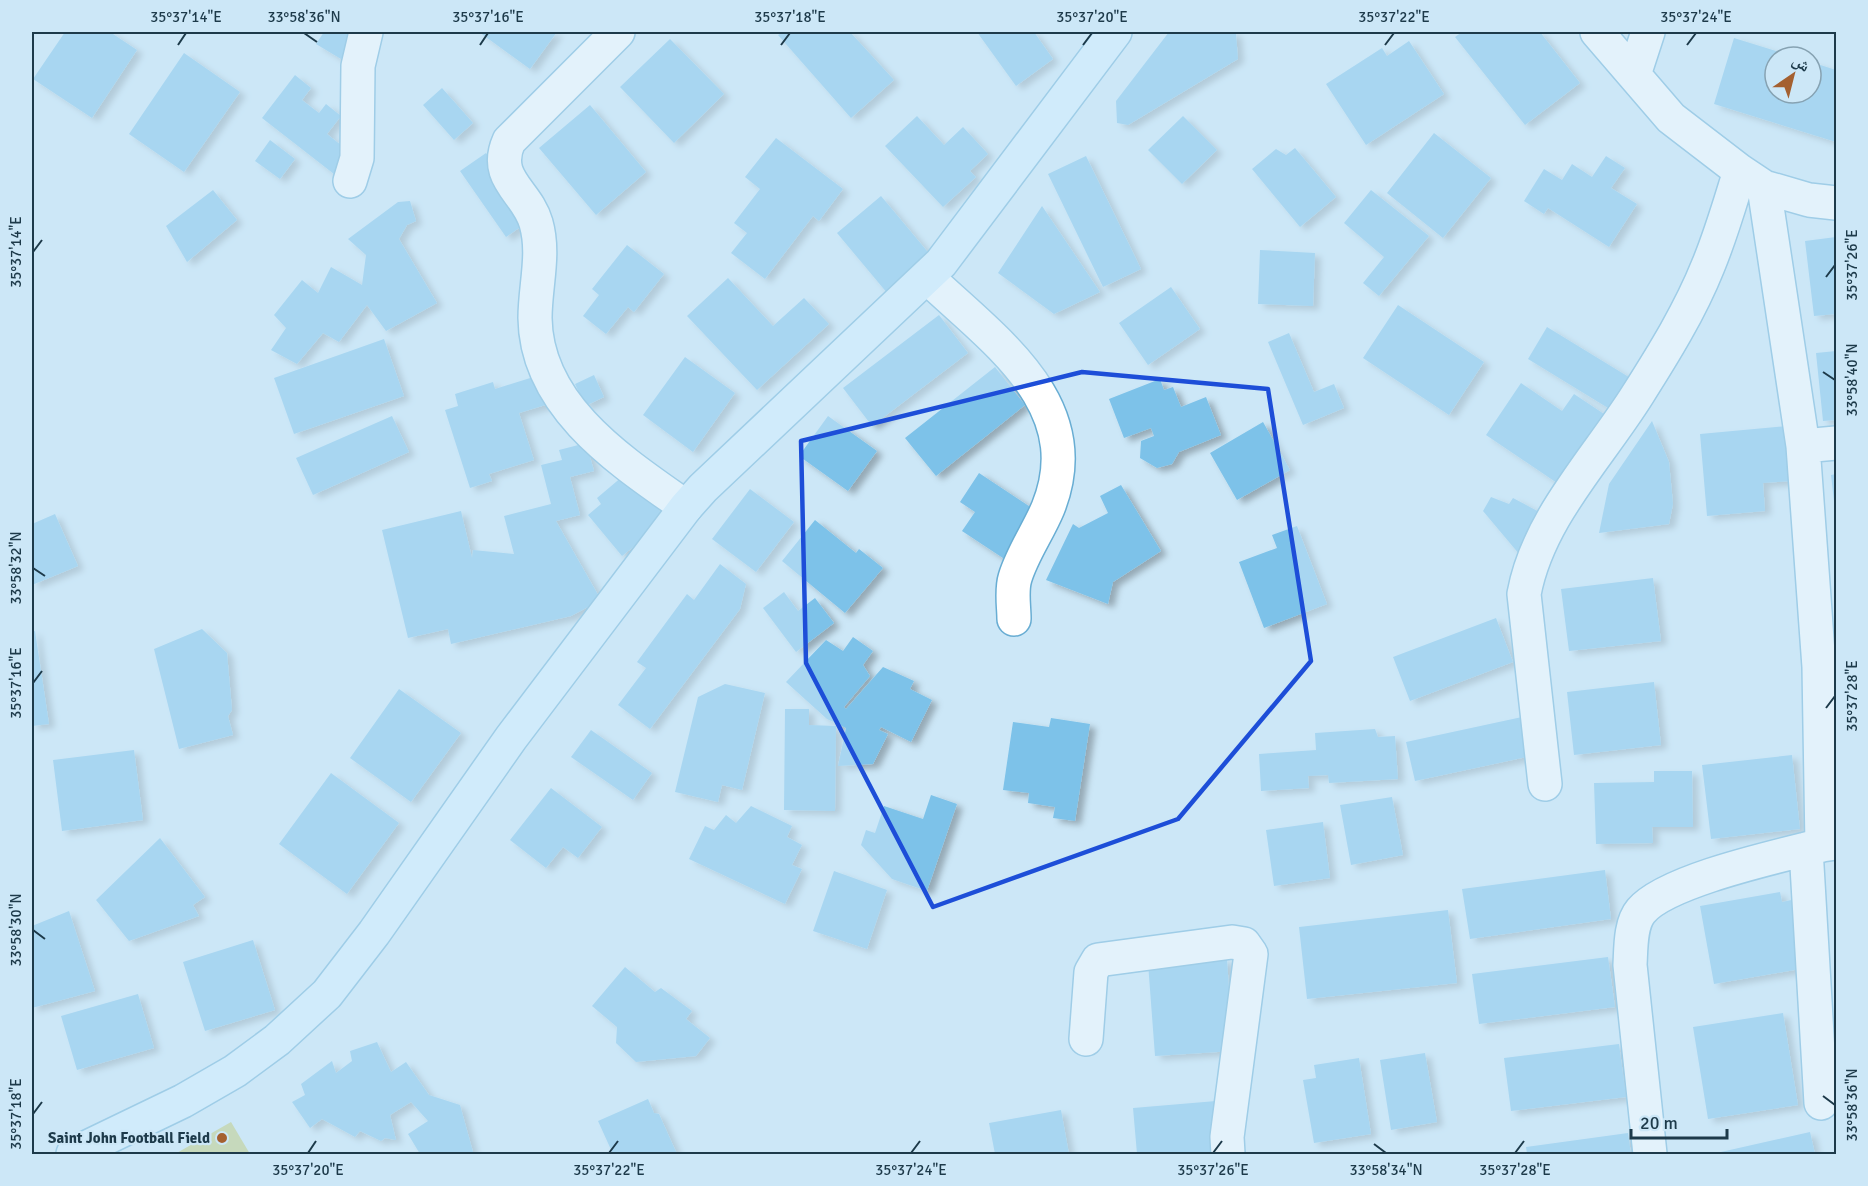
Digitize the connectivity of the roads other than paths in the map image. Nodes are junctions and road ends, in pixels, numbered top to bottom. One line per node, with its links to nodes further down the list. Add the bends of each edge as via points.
1 (366, 32): 8 (street, via 358,66 357,158)
2 (618, 32): 13 (street, via 508,141 502,156 505,172 536,220 541,246 535,319 538,349 558,393 585,428 620,460)
3 (1115, 32): 10 (main road, via 973,224)
4 (1597, 32): 6 (street)
5 (1648, 32): 6 (street)
6 (1634, 75): 7 (street, via 1671,118)
7 (1752, 179): 9 (street, via 1809,200); 12 (street); 15 (street, via 1685,314 1636,396 1554,518 1529,569 1524,594)
8 (350, 181)
9 (1836, 203)
10 (927, 278): 13 (main road); 14 (street, via 1027,374 1054,422 1058,450 1056,480 1046,513 1015,579)
11 (1836, 443): 12 (street)
12 (1803, 446): 16 (street, via 1819,668)
13 (686, 507): 19 (main road, via 511,738 327,994 277,1040 235,1071)
14 (1014, 619)
15 (1545, 784)
16 (1821, 846): 18 (street); 21 (street, via 1697,881 1661,895 1640,912 1632,934 1630,965)
17 (1086, 1039): 20 (street, via 1090,972 1098,960 1232,942 1244,944 1251,954 1227,1137)
18 (1821, 1103)
19 (74, 1155)
20 (1228, 1155)
21 (1650, 1155)

